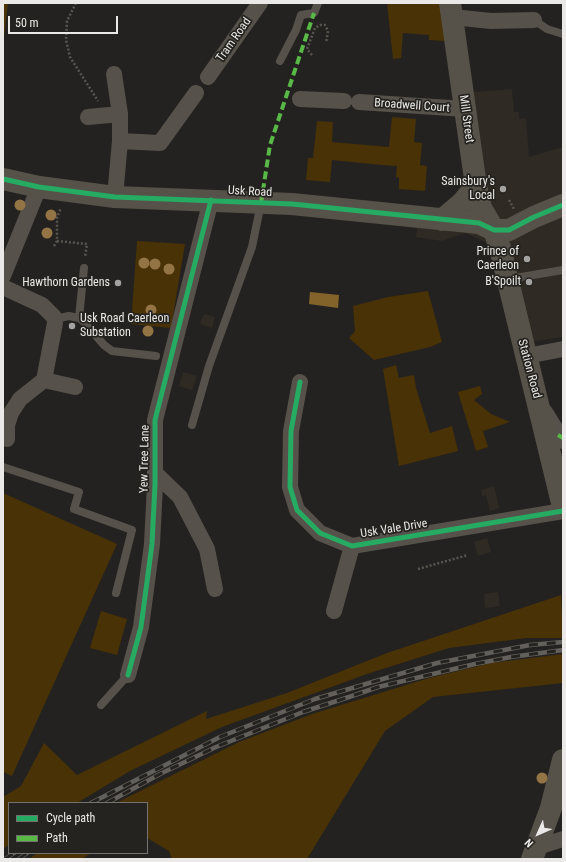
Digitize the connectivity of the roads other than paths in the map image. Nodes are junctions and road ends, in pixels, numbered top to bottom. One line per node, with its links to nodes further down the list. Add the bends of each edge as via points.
1 (260, 3): 8 (street, Tram Road)
2 (318, 3): 6 (lane, via 314,13 301,15)
3 (452, 10): 4 (street, via 491,22); 11 (street, Mill Street)
4 (534, 20): 5 (lane)
5 (563, 34)
6 (280, 61)
7 (114, 74): 12 (street)
8 (208, 77)
9 (196, 93): 14 (street, via 160,143)
10 (300, 99): 11 (street, Broadwell Court)
11 (467, 111): 16 (street, Mill Street)
12 (113, 115): 13 (street); 14 (street)
13 (88, 117)
14 (120, 141): 18 (street)
15 (3, 179): 17 (street, Usk Road)
16 (476, 186): 22 (street, via 462,203); 23 (street, Mill Street, via 481,208)
17 (39, 187): 18 (street, Usk Road); 26 (street)
18 (115, 197): 19 (street, Usk Road)
19 (211, 200): 20 (street, Usk Road); 42 (street, Yew Tree Lane, via 156,420)
20 (261, 203): 22 (street, Usk Road); 38 (lane, via 252,247 209,366)
21 (563, 205): 23 (street, via 509,230)
22 (442, 220): 23 (street, Usk Road, via 479,223)
23 (494, 230): 27 (street, Station Road)
24 (84, 268): 29 (lane)
25 (563, 270): 27 (lane)
26 (3, 276)
27 (507, 279): 33 (street, Station Road)
28 (3, 287): 30 (street, via 42,305 49,310)
29 (79, 318): 30 (lane, via 69,316); 32 (lane, via 112,351)
30 (54, 319): 34 (street, via 54,332)
31 (563, 348): 33 (street)
32 (156, 356)
33 (527, 356): 37 (street, Station Road)
34 (44, 380): 36 (street); 39 (street, via 20,399 11,413)
35 (300, 382): 45 (street, Usk Vale Drive, via 291,431 289,463 292,493 297,510 320,533)
36 (76, 387)
37 (537, 398): 40 (street); 43 (street, Station Road)
38 (192, 425)
39 (7, 439)
40 (563, 441)
41 (3, 467): 47 (lane, via 79,492 74,509 132,530)
42 (156, 473): 46 (street, via 180,497 208,549); 49 (street, Yew Tree Lane, via 152,544 141,627)
43 (563, 507)
44 (563, 511): 45 (street, Usk Vale Drive)
45 (352, 546): 48 (street)
46 (215, 589)
47 (116, 593)
48 (334, 611)
49 (128, 675): 50 (lane)
50 (101, 705)
51 (563, 760): 53 (street, via 551,808)
52 (563, 839): 53 (street)
53 (535, 853)

